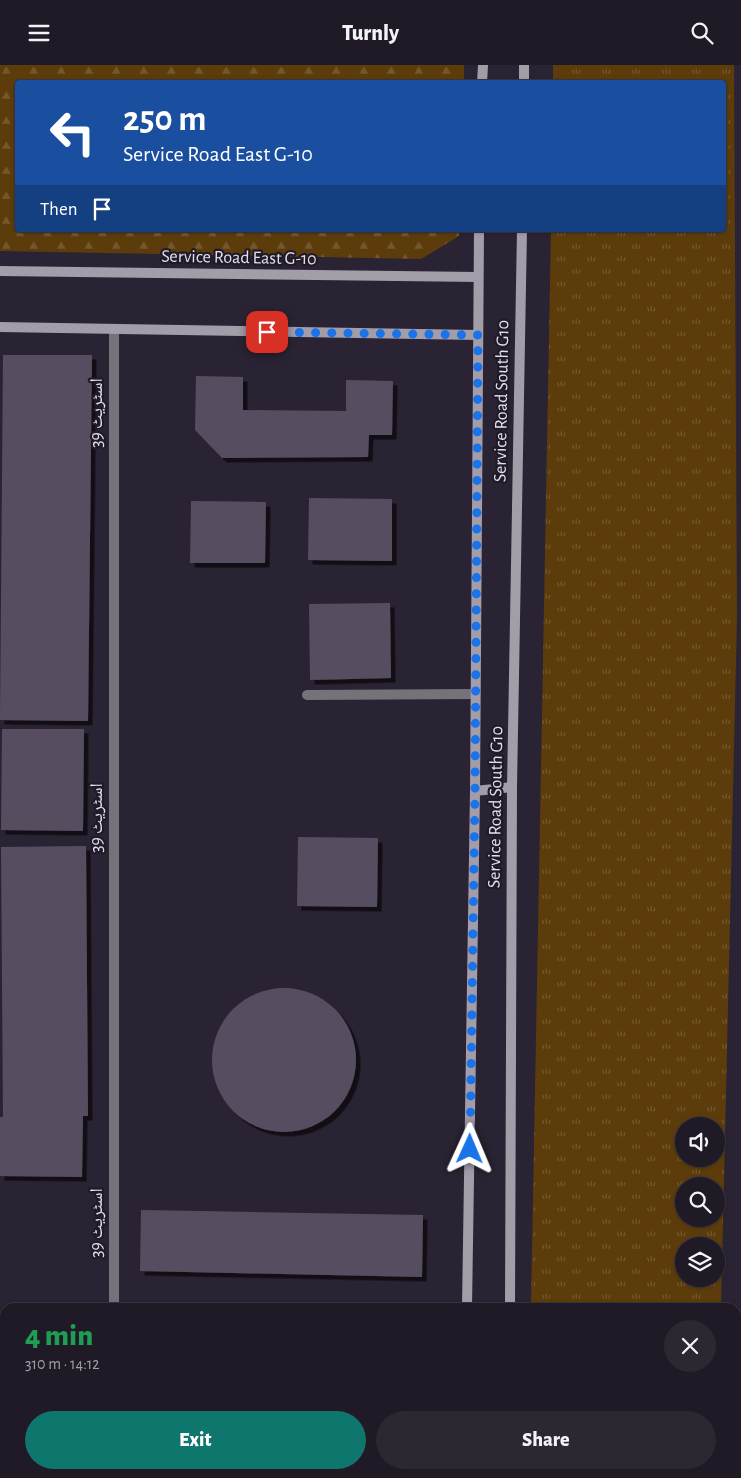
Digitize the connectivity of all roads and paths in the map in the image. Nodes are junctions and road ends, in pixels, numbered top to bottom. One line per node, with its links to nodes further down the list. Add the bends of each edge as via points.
1 (483, 65): 3 (main road)
2 (524, 65): 4 (main road)
3 (482, 80)
4 (524, 80)
5 (479, 232): 8 (main road, Service Road South G10)
6 (522, 232): 14 (main road, Service Road South G10)
7 (0, 271): 8 (main road, Service Road East G-10)
8 (478, 277): 11 (main road, Service Road South G10)
9 (0, 327): 10 (main road)
10 (114, 329): 11 (main road); 16 (street, اسٹریٹ 39)
11 (478, 335): 12 (main road, Service Road South G10)
12 (475, 694): 13 (street); 15 (main road, Service Road South G10)
13 (307, 695)
14 (512, 787): 15 (main road); 18 (main road, Service Road South G10)
15 (475, 791): 17 (main road, Service Road South G10)
16 (114, 1303)
17 (467, 1303)
18 (510, 1303)

